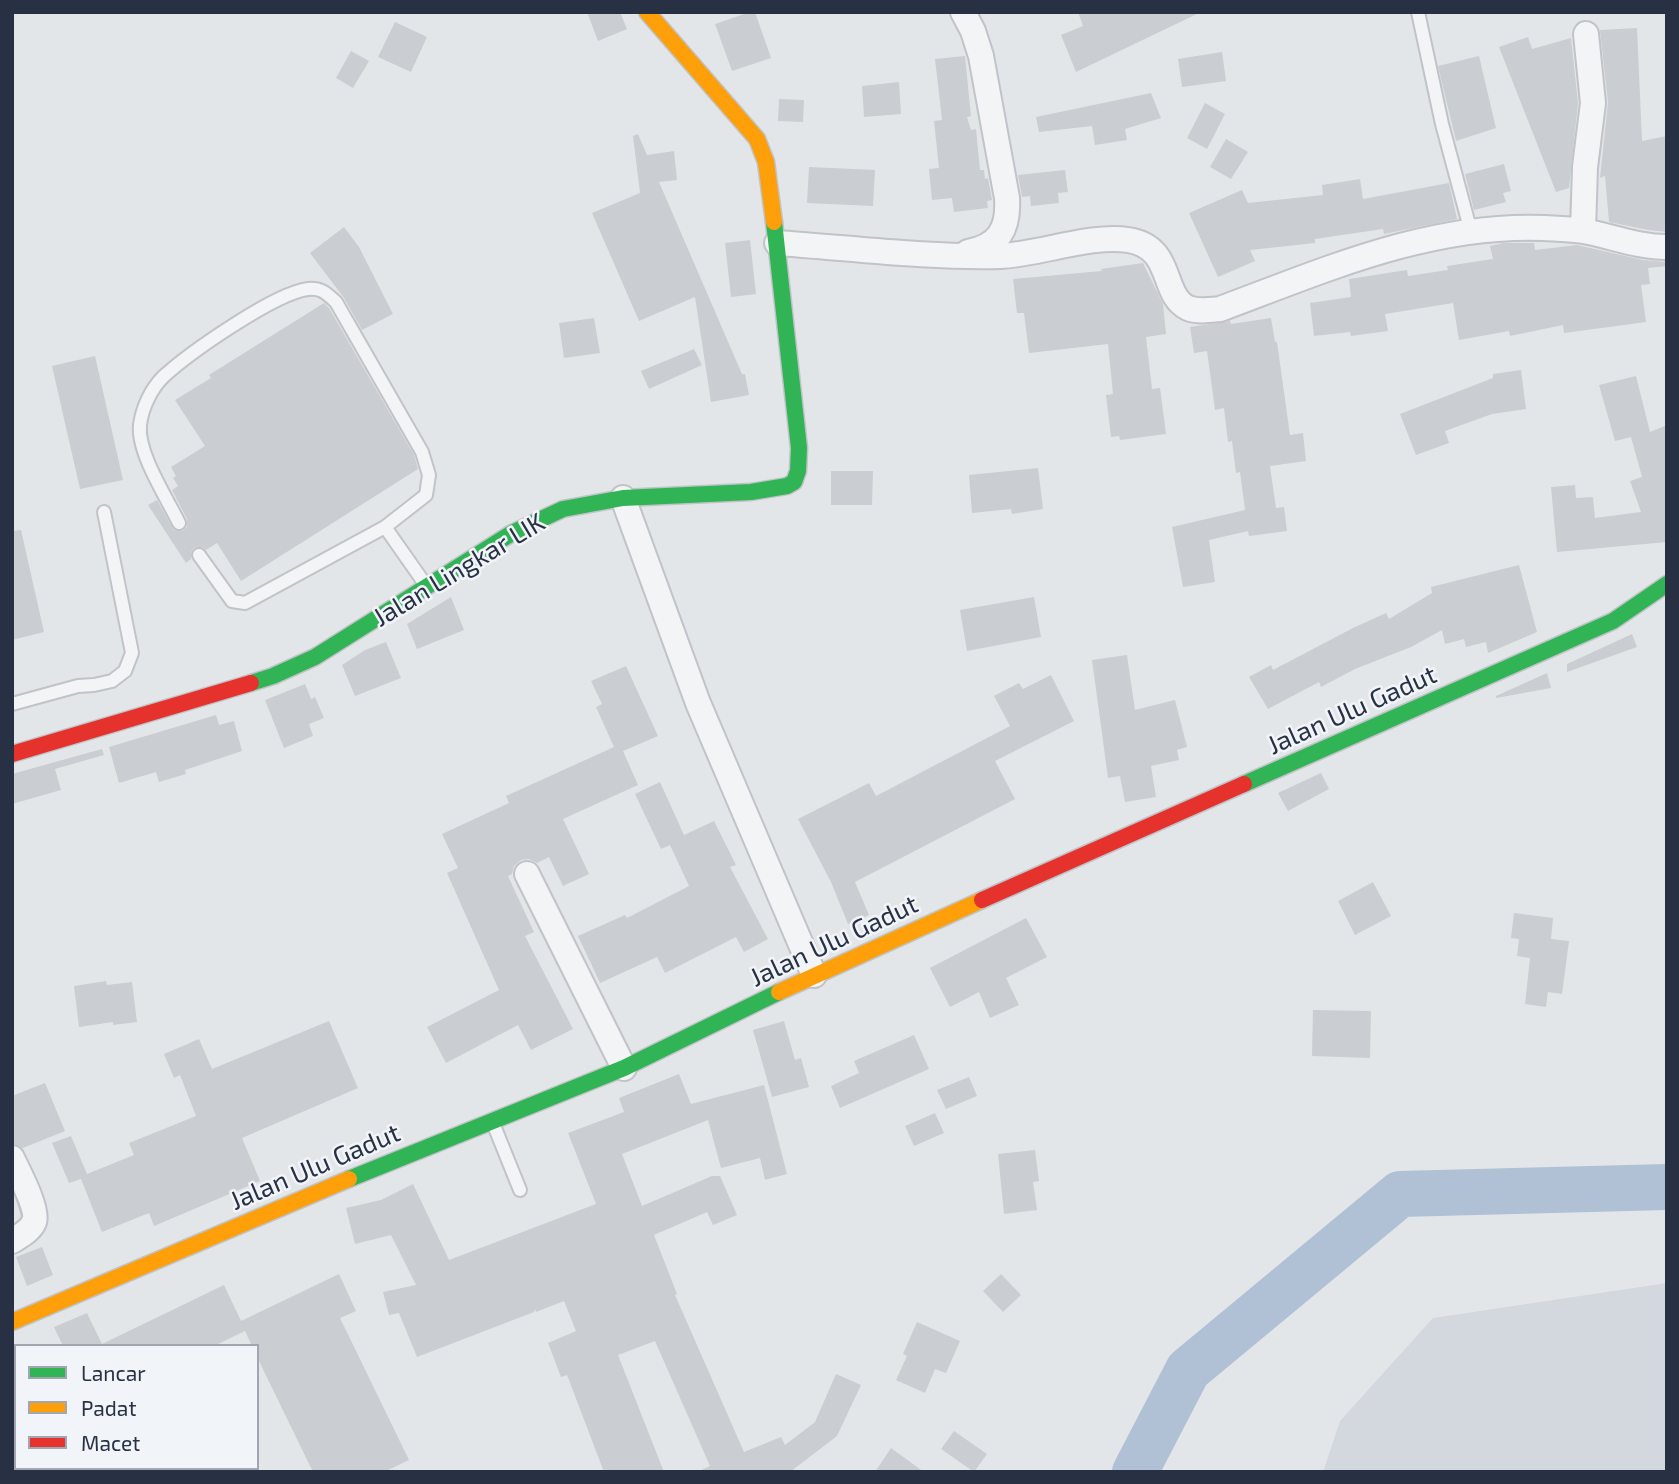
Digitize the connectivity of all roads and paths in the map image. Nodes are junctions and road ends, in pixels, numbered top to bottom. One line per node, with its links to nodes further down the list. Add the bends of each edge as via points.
1 (647, 12): 7 (street, via 757,139 766,162)
2 (963, 12): 9 (street, via 981,55 1008,218 990,244)
3 (1418, 12): 6 (lane)
4 (1586, 34): 5 (street, via 1593,103)
5 (1583, 231): 6 (street, via 1511,228); 8 (street, via 1631,244)
6 (1471, 232): 9 (street, via 1366,254 1220,309 1202,311 1187,307 1175,296 1162,261 1150,248 1130,240 1110,239 1005,256)
7 (777, 243): 9 (street); 10 (street, Jalan Lingkar LIK, via 799,447 794,482 751,492)
8 (1667, 247)
9 (953, 255)
10 (623, 498): 16 (street, Jalan Lingkar LIK, via 563,509 512,533); 20 (street, via 698,702)
11 (104, 512): 17 (lane, via 132,653 125,671 112,681)
12 (179, 523): 13 (lane, via 143,450 140,427 145,404 161,379 208,342 266,306 309,288 322,289 336,302 422,452 429,475 426,495)
13 (385, 527): 14 (lane, via 246,603 232,601); 16 (lane)
14 (199, 555)
15 (1667, 584): 20 (street, Jalan Ulu Gadut, via 1613,621)
16 (427, 587): 18 (street, Jalan Lingkar LIK, via 315,657 273,676)
17 (12, 704)
18 (12, 754)
19 (527, 874): 21 (street)
20 (814, 975): 21 (street, Jalan Ulu Gadut)
21 (624, 1068): 22 (street, Jalan Ulu Gadut)
22 (492, 1120): 24 (lane); 26 (street, Jalan Ulu Gadut)
23 (12, 1158): 25 (street, via 35,1221)
24 (520, 1190)
25 (12, 1241)
26 (12, 1322)

